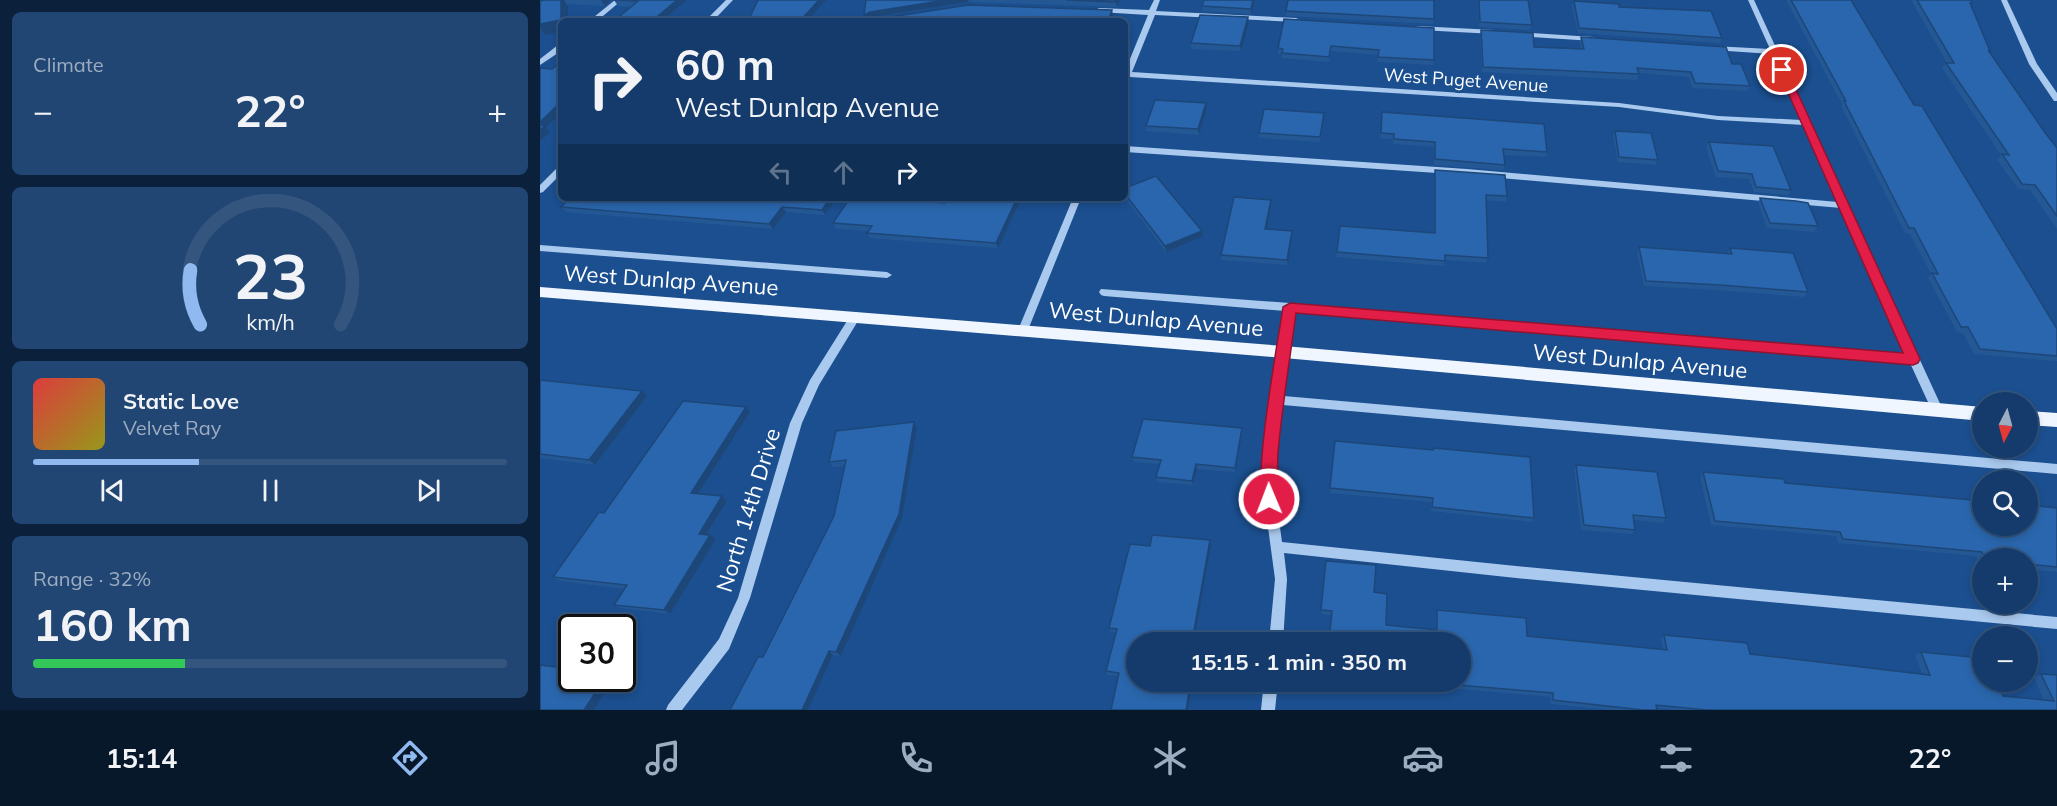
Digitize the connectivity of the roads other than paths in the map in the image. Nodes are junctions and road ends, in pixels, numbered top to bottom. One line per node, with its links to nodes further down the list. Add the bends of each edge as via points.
1 (619, 0): 8 (street)
2 (730, 0): 9 (street)
3 (1751, 0): 17 (street)
4 (2004, 0): 21 (street, via 2033,64)
5 (1158, 1): 7 (street)
6 (1094, 10): 7 (street)
7 (1154, 12): 10 (street); 19 (street)
8 (597, 18)
9 (712, 18)
10 (1306, 21)
11 (1414, 27): 12 (street)
12 (1498, 32)
13 (1510, 33): 14 (street)
14 (1603, 39)
15 (1706, 47): 17 (street)
16 (558, 49): 18 (street)
17 (1775, 52): 22 (street)
18 (540, 63)
19 (1128, 71)
20 (1128, 76): 22 (street, West Puget Avenue, via 1573,102)
21 (2057, 99)
22 (1805, 123): 27 (street)
23 (1128, 148): 27 (street, via 1467,172)
24 (558, 172): 25 (street)
25 (540, 190)
26 (1076, 201): 34 (street)
27 (1842, 205): 36 (street)
28 (540, 248): 29 (street, West Dunlap Avenue)
29 (887, 275)
30 (540, 292): 33 (main road, West Dunlap Avenue)
31 (1104, 292): 32 (street, West Dunlap Avenue)
32 (1290, 307): 35 (street); 36 (street, West Dunlap Avenue)
33 (856, 316): 34 (main road, West Dunlap Avenue); 47 (street, North 14th Drive, via 814,383 796,423 744,598 724,644)
34 (1023, 330): 35 (main road, West Dunlap Avenue)
35 (1284, 352): 37 (street); 38 (main road, West Dunlap Avenue)
36 (1913, 359): 38 (street)
37 (1278, 400): 42 (street); 43 (street, via 1268,483)
38 (1937, 410): 39 (main road, West Dunlap Avenue)
39 (1972, 413)
40 (2038, 419): 41 (main road)
41 (2057, 420)
42 (2057, 469)
43 (1278, 547): 44 (street); 45 (street, via 1281,579)
44 (2057, 623)
45 (1277, 632)
46 (1270, 692): 48 (street)
47 (673, 710)
48 (1268, 710)

